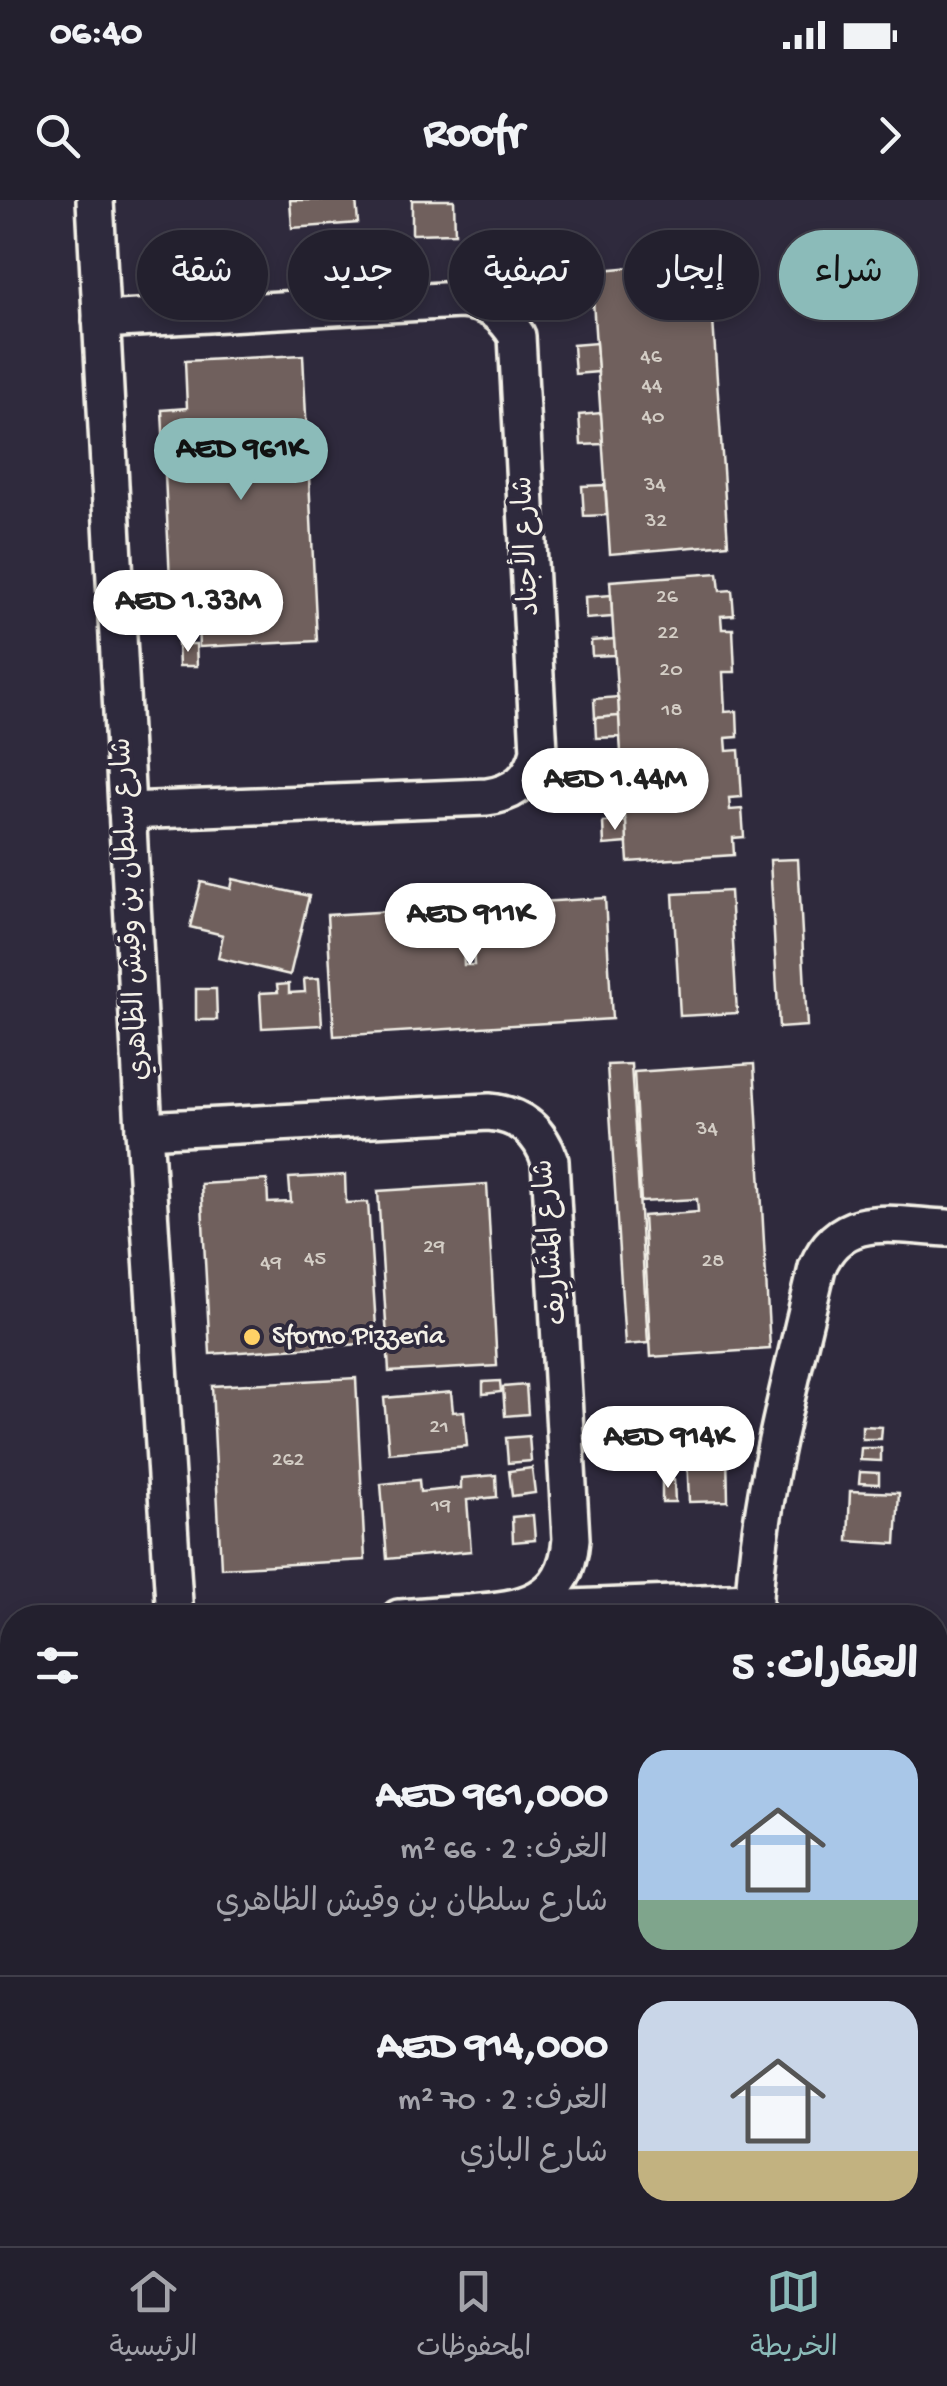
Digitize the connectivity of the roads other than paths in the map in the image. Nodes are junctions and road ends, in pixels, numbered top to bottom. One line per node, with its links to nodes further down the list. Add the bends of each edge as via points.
1 (95, 200): 2 (street, شارع سلطان بن وقيش الظاهري)
2 (101, 320): 3 (street, شارع سلطان بن وقيش الظاهري); 3 (street, شارع الأجناد, via 460,300 500,313 516,336 540,751 527,779 502,795)
3 (127, 811): 4 (street, شارع سلطان بن وقيش الظاهري)
4 (144, 1130): 6 (street, شارع سلطان بن وقيش الظاهري); 7 (street, شارع المَشَارِيف, via 490,1112 516,1118 538,1136 550,1161 571,1540 565,1571)
5 (947, 1228): 8 (street, via 867,1224 835,1238 824,1251 773,1467)
6 (174, 1605)
7 (526, 1605)
8 (754, 1605)

